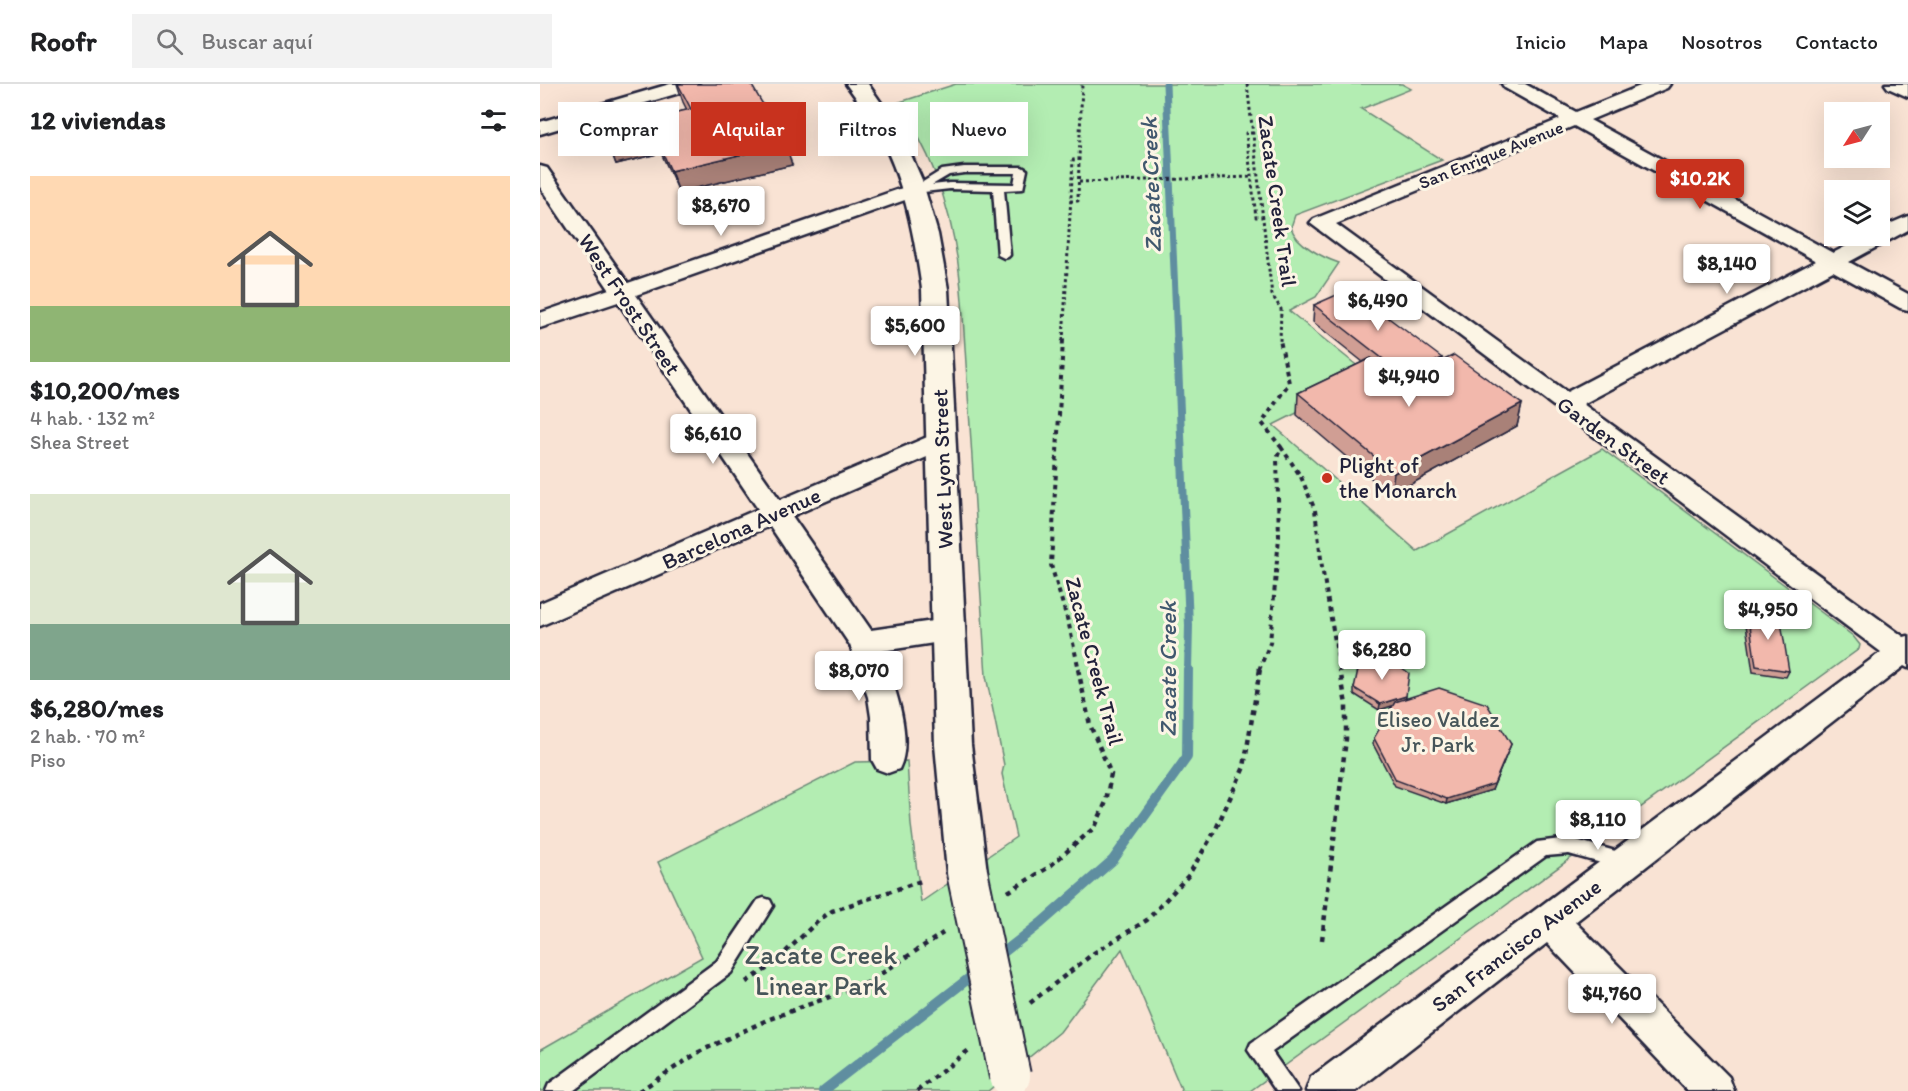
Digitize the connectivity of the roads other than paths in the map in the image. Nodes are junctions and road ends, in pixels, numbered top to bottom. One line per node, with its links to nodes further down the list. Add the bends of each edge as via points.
1 (690, 84): 8 (street)
2 (857, 84): 11 (main road, West Lyon Street, via 893,136)
3 (1511, 84): 7 (street)
4 (1661, 84): 7 (street, San Enrique Avenue)
5 (1894, 84): 6 (street)
6 (1908, 91)
7 (1577, 120): 13 (street, San Enrique Avenue); 15 (street)
8 (540, 128)
9 (540, 172): 16 (street, West Frost Street)
10 (998, 188): 11 (lane, via 950,186); 11 (lane, via 1019,187 1022,170 946,172); 14 (lane)
11 (915, 190): 16 (street); 20 (main road, West Lyon Street, via 928,238 935,289)
12 (1908, 222): 15 (street)
13 (1321, 223): 19 (street, Garden Street)
14 (1004, 255)
15 (1834, 261): 17 (street); 19 (street)
16 (622, 292): 18 (street); 21 (street, West Frost Street)
17 (1908, 303)
18 (540, 321)
19 (1565, 403): 25 (street, Garden Street)
20 (941, 441): 21 (street, Barcelona Avenue); 23 (main road, West Lyon Street)
21 (774, 514): 22 (street, Barcelona Avenue); 24 (street, West Frost Street)
22 (540, 615)
23 (947, 630): 24 (street); 30 (main road, West Lyon Street, bridge, via 953,745 967,872)
24 (864, 642): 26 (street, West Frost Street, via 883,697)
25 (1906, 651): 27 (street, San Francisco Avenue)
26 (888, 760)
27 (1626, 862): 29 (street, San Francisco Avenue); 32 (lane, via 1569,846 1543,848 1258,1050)
28 (764, 906): 31 (lane, via 724,967)
29 (1549, 920): 33 (street, San Francisco Avenue); 34 (street)
30 (1012, 1084)
31 (556, 1091)
32 (1288, 1091)
33 (1325, 1091)
34 (1714, 1091)

